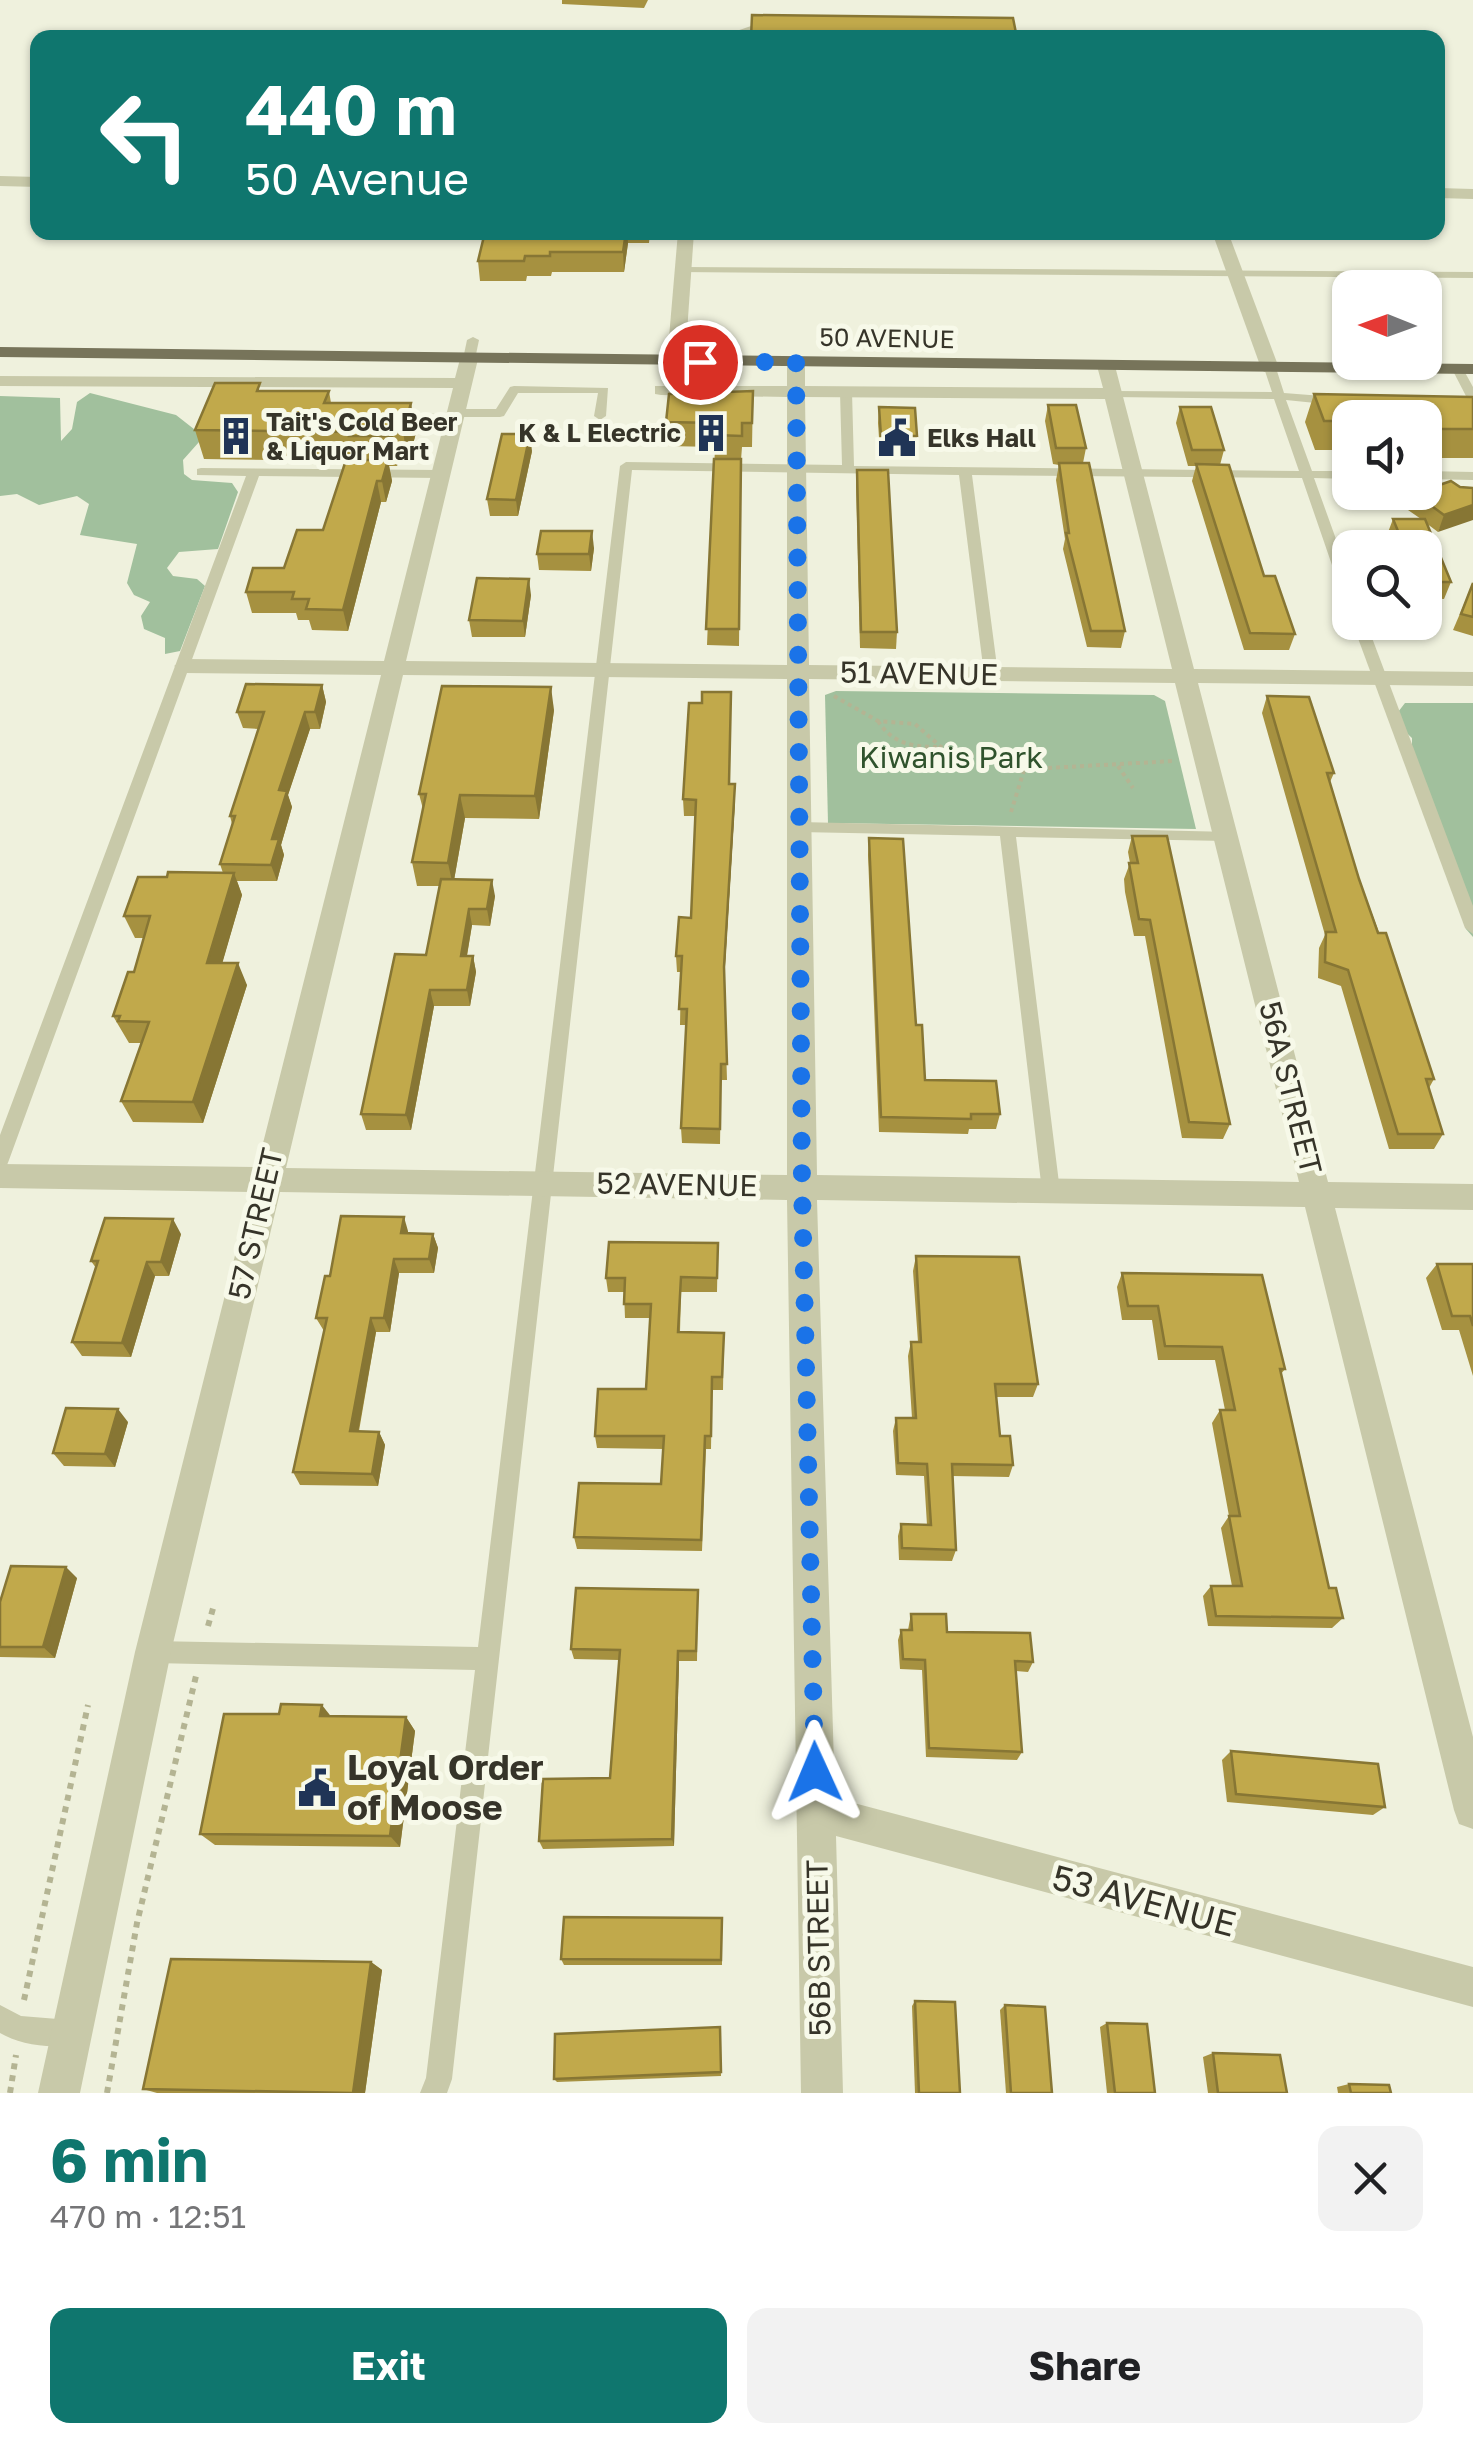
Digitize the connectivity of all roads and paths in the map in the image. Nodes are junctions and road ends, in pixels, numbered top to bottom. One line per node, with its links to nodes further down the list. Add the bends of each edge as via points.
1 (748, 30): 2 (lane)
2 (790, 30)
3 (0, 182): 4 (street)
4 (30, 182)
5 (1445, 194): 6 (street)
6 (1473, 194)
7 (685, 240): 9 (street)
8 (1223, 240): 10 (street)
9 (683, 270): 10 (lane); 14 (street)
10 (1235, 273): 11 (lane); 17 (street)
11 (1473, 275)
12 (471, 350): 13 (main road, 50 AVENUE); 14 (main road, 50 AVENUE); 21 (street, 57 STREET)
13 (0, 352)
14 (676, 361): 15 (main road, 50 AVENUE)
15 (796, 362): 16 (main road, 50 AVENUE); 24 (street, 56B STREET)
16 (1106, 366): 17 (main road, 50 AVENUE); 26 (street, 56A STREET)
17 (1270, 368): 18 (main road, 50 AVENUE); 27 (lane)
18 (1466, 369): 29 (lane)
19 (606, 375): 22 (lane)
20 (0, 380): 21 (street, via 259,392)
21 (462, 384): 30 (street, 57 STREET)
22 (604, 390): 30 (lane, via 514,389 500,414); 31 (lane)
23 (661, 390): 24 (street, via 686,397)
24 (796, 391): 25 (street); 34 (street, 56B STREET)
25 (846, 392): 26 (street); 33 (lane)
26 (1113, 394): 27 (lane); 38 (street, 56A STREET)
27 (1279, 396): 28 (lane); 40 (lane)
28 (1337, 400)
29 (1469, 402)
30 (454, 415): 32 (lane); 39 (street, 57 STREET)
31 (600, 416)
32 (370, 417)
33 (848, 467): 34 (lane); 35 (lane)
34 (796, 468): 48 (lane, via 626,466); 49 (street, 56B STREET)
35 (965, 471): 38 (lane); 50 (lane)
36 (201, 472): 37 (lane)
37 (254, 472): 39 (lane); 46 (lane)
38 (1133, 473): 40 (lane); 51 (street, 56A STREET)
39 (439, 474): 47 (street, 57 STREET)
40 (1305, 474): 41 (lane); 44 (lane)
41 (1332, 474)
42 (1442, 475): 43 (lane)
43 (1473, 476)
44 (1332, 548)
45 (1366, 640): 52 (lane)
46 (185, 666): 47 (street, 51 AVENUE); 65 (lane)
47 (394, 668): 48 (street, 51 AVENUE); 67 (street, 57 STREET)
48 (601, 670): 49 (street, 51 AVENUE); 68 (lane)
49 (798, 672): 50 (street, 51 AVENUE); 61 (street, 56B STREET)
50 (990, 674): 51 (street, 51 AVENUE)
51 (1185, 676): 52 (street, 51 AVENUE); 63 (street, 56A STREET)
52 (1380, 678): 53 (street, 51 AVENUE); 64 (lane)
53 (1473, 679)
54 (831, 694): 55 (path)
55 (878, 720): 56 (path, via 915,724); 56 (path, via 899,742)
56 (941, 747): 59 (path)
57 (1174, 761): 58 (path)
58 (1117, 764): 59 (path); 60 (path)
59 (1024, 767): 62 (path)
60 (1133, 788)
61 (799, 827): 62 (lane); 69 (street, 56B STREET)
62 (1008, 831): 63 (lane); 70 (lane)
63 (1226, 836): 71 (street, 56A STREET)
64 (1473, 928)
65 (0, 1160)
66 (0, 1176): 67 (street, 52 AVENUE)
67 (267, 1179): 68 (street, 52 AVENUE); 74 (street, 57 STREET)
68 (544, 1183): 69 (street, 52 AVENUE); 76 (lane)
69 (802, 1187): 70 (street, 52 AVENUE); 79 (street, 56B STREET)
70 (1051, 1190): 71 (street, 52 AVENUE)
71 (1317, 1195): 72 (street, 52 AVENUE); 78 (street, 56A STREET)
72 (1473, 1197)
73 (214, 1605): 75 (path)
74 (152, 1652): 75 (lane); 82 (street, 57 STREET)
75 (201, 1653): 76 (lane); 85 (path, via 137,1923)
76 (487, 1659): 86 (lane)
77 (88, 1705): 81 (path)
78 (1473, 1810)
79 (816, 1812): 80 (street, 53 AVENUE); 87 (street, 56B STREET)
80 (1473, 1987)
81 (9, 2023): 82 (lane); 83 (path)
82 (70, 2033): 84 (street, 57 STREET)
83 (10, 2093)
84 (59, 2093)
85 (107, 2093)
86 (433, 2093)
87 (822, 2093)

